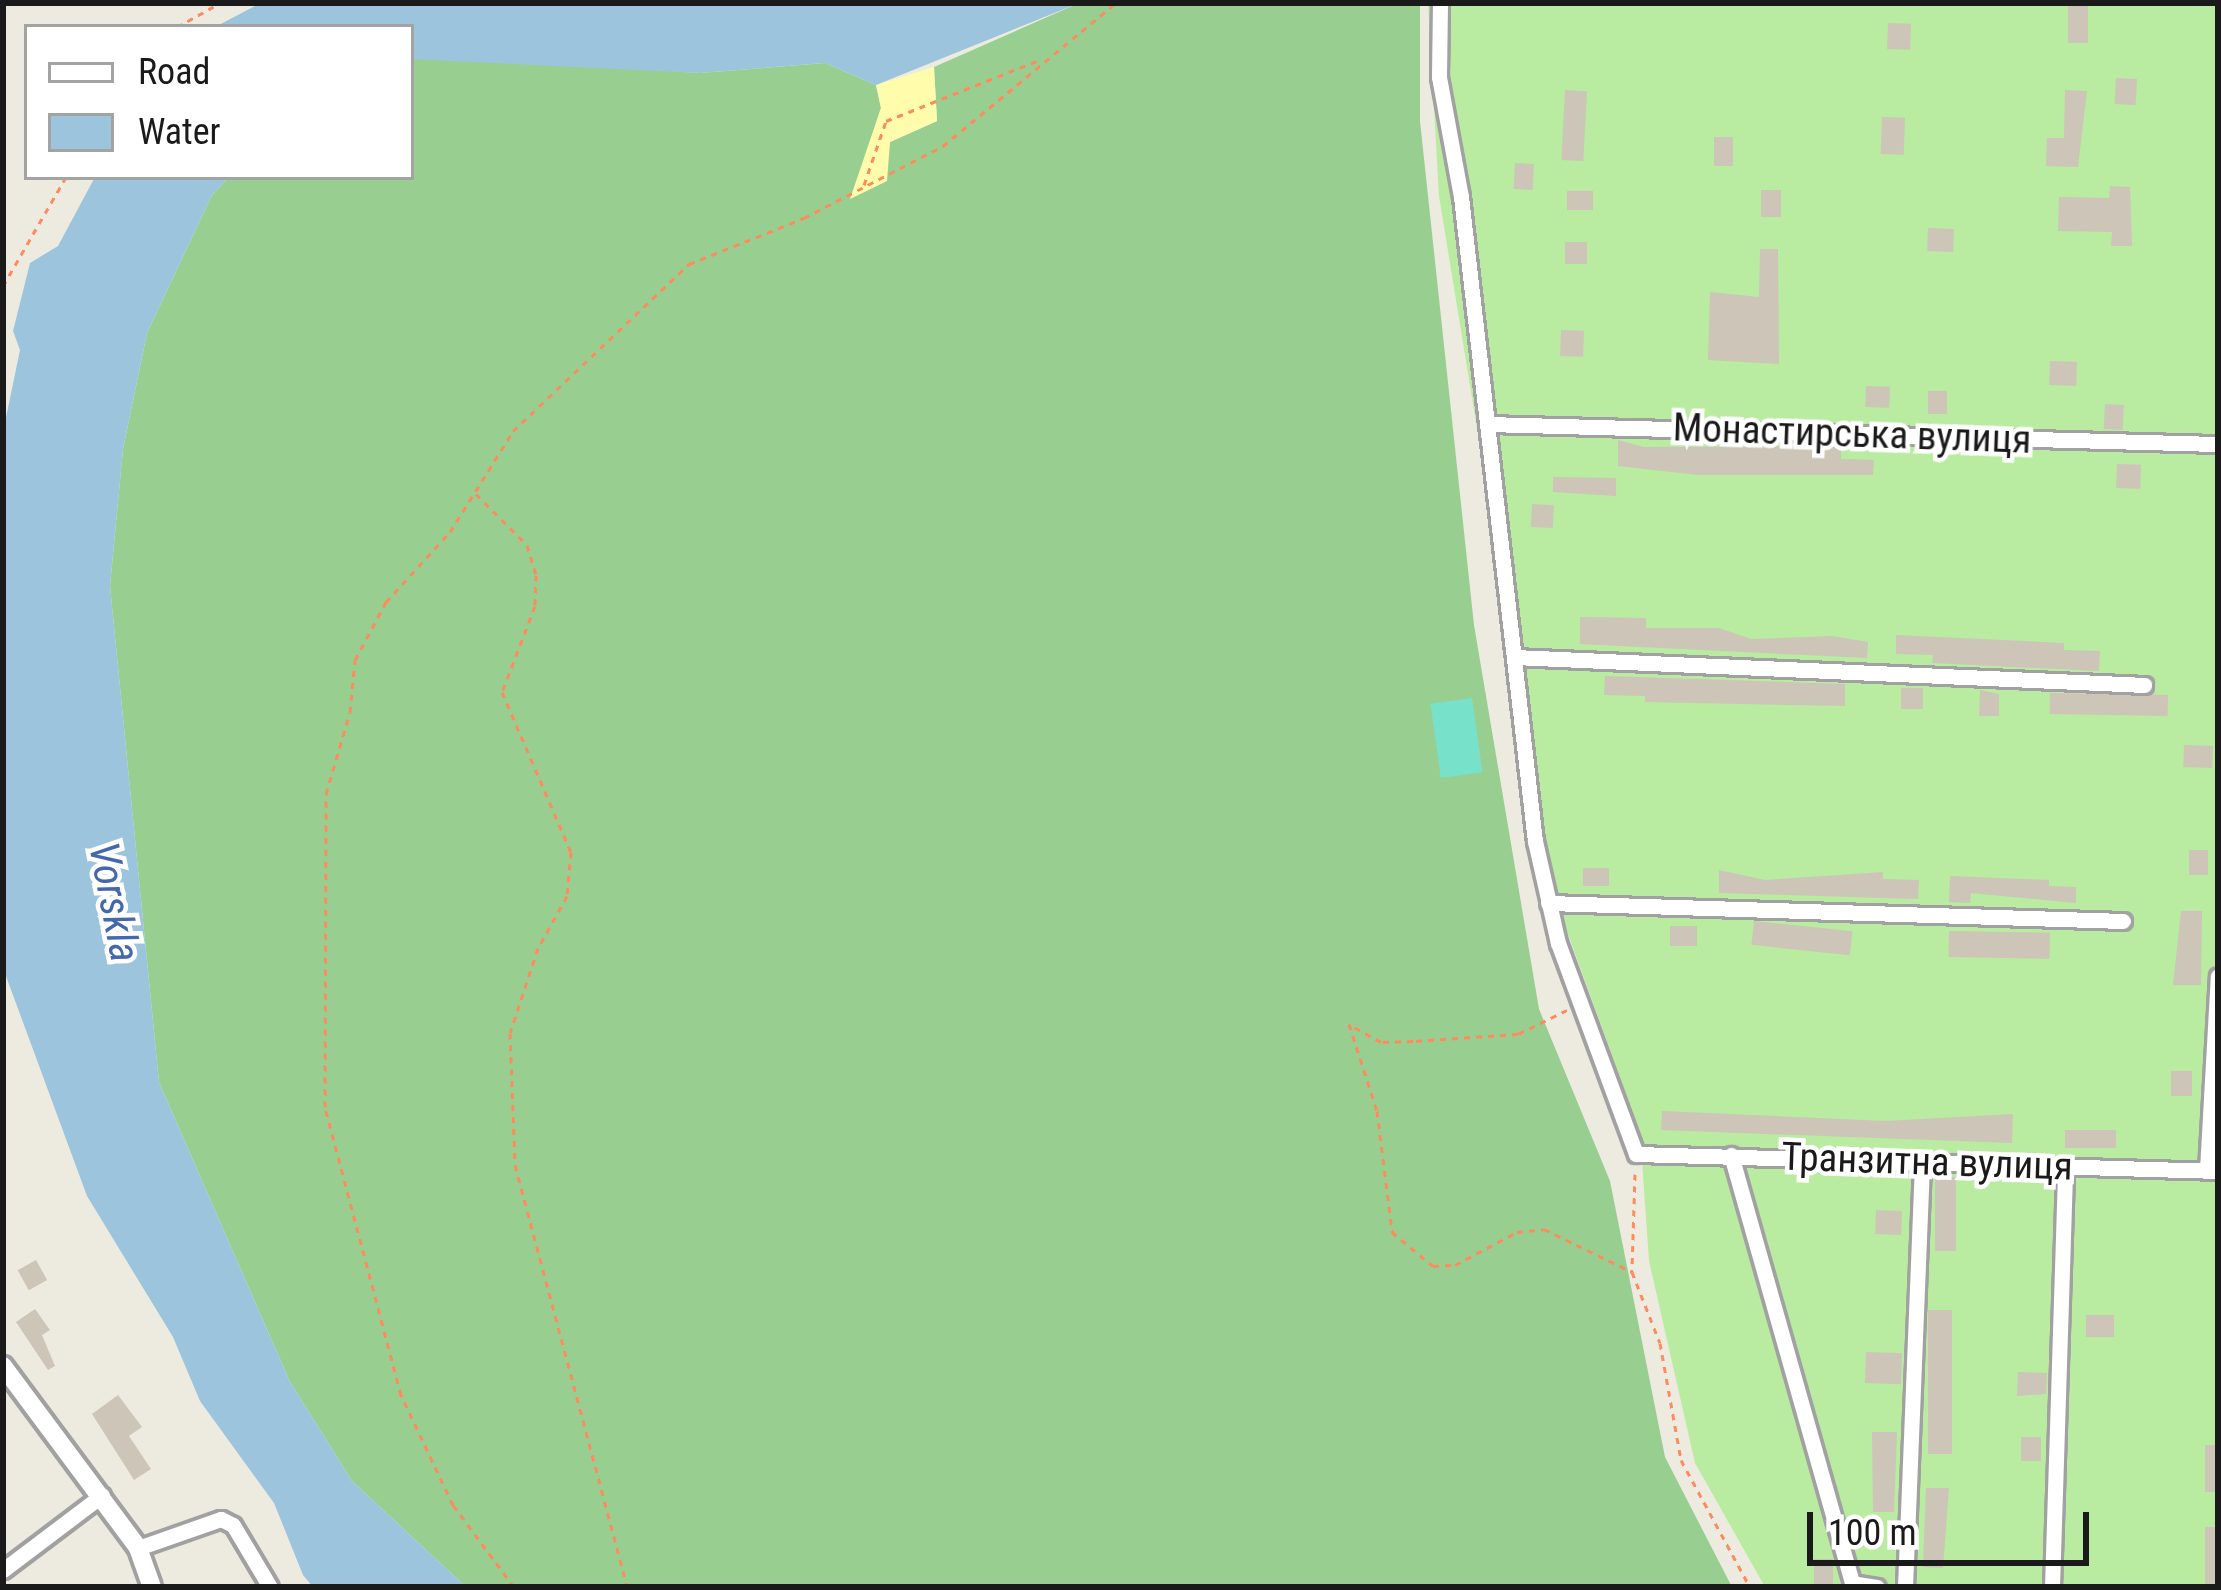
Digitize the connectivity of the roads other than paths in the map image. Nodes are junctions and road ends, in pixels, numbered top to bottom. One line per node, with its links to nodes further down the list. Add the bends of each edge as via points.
1 (1440, 3): 2 (street, via 1438,77)
2 (1487, 424): 3 (street, Монастирська вулиця); 4 (street)
3 (2218, 444)
4 (1514, 656): 5 (street); 6 (street)
5 (2144, 686)
6 (1547, 903): 7 (street); 9 (street, Транзитна вулиця, via 1636,1154)
7 (2123, 921)
8 (2218, 976): 12 (street)
9 (1731, 1155): 10 (street, Транзитна вулиця); 19 (street, via 1852,1583)
10 (1922, 1161): 11 (street, Транзитна вулиця); 20 (street)
11 (2065, 1166): 12 (street, Транзитна вулиця); 21 (street)
12 (2212, 1171)
13 (3, 1366): 14 (street)
14 (102, 1495): 15 (street); 16 (street)
15 (138, 1548): 17 (street); 18 (street, via 221,1519 233,1525)
16 (3, 1570)
17 (152, 1587)
18 (270, 1587)
19 (1877, 1587)
20 (1905, 1587)
21 (2052, 1587)

